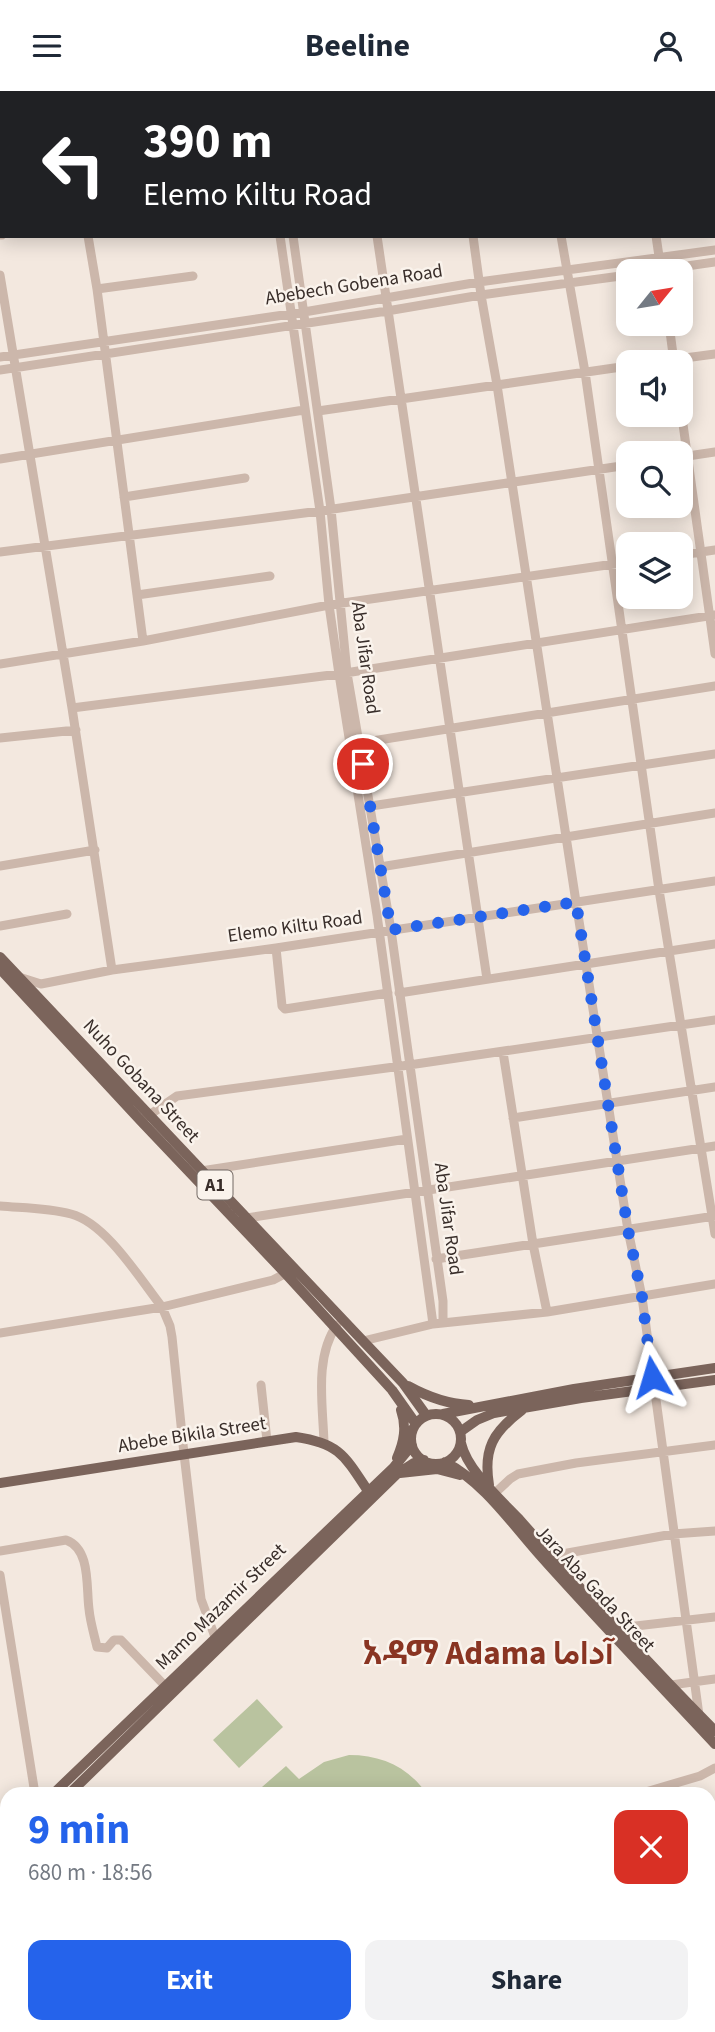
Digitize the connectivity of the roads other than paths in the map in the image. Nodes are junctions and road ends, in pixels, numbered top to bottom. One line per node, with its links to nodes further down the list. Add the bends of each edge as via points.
1 (88, 238): 18 (street)
2 (280, 238): 23 (street, Aba Jifar Road)
3 (293, 238): 22 (street, Aba Jifar Road)
4 (377, 238): 20 (street)
5 (472, 238): 16 (street)
6 (561, 238): 12 (street)
7 (656, 238): 9 (street)
8 (715, 250): 9 (street, Abebech Gobena Road)
9 (659, 258): 12 (street, Abebech Gobena Road)
10 (715, 262): 11 (street)
11 (693, 265)
12 (566, 271): 16 (street, Abebech Gobena Road); 17 (street)
13 (0, 275): 29 (street)
14 (193, 276): 18 (street)
15 (616, 277): 17 (street, Abebech Gobena Road)
16 (479, 282): 19 (street); 20 (street, Abebech Gobena Road)
17 (568, 284): 19 (street, Abebech Gobena Road); 35 (street)
18 (97, 289): 26 (street)
19 (481, 295): 21 (street, Abebech Gobena Road); 36 (street)
20 (385, 298): 21 (street); 22 (street, Abebech Gobena Road)
21 (387, 311): 24 (street, Abebech Gobena Road); 37 (street)
22 (304, 312): 23 (street, Abebech Gobena Road); 24 (street, Aba Jifar Road)
23 (291, 314): 25 (street, Aba Jifar Road); 26 (street, Abebech Gobena Road)
24 (306, 324): 25 (street, Abebech Gobena Road); 39 (street, Aba Jifar Road)
25 (292, 326): 28 (street, Abebech Gobena Road); 38 (street, Aba Jifar Road)
26 (104, 342): 28 (street); 29 (street, Abebech Gobena Road)
27 (715, 353): 31 (street)
28 (106, 354): 32 (street, Abebech Gobena Road); 40 (street)
29 (13, 355): 30 (street, Abebech Gobena Road); 32 (street)
30 (0, 357)
31 (693, 357)
32 (15, 368): 34 (street, Abebech Gobena Road); 42 (street)
33 (616, 368): 35 (street)
34 (0, 370)
35 (585, 372): 36 (street); 46 (street)
36 (498, 385): 37 (street); 48 (street)
37 (400, 399): 39 (street); 50 (street)
38 (304, 410): 40 (street); 53 (street, Aba Jifar Road)
39 (318, 411): 52 (street, Aba Jifar Road)
40 (117, 440): 42 (street); 49 (street)
41 (715, 452): 43 (street)
42 (29, 454): 44 (street); 55 (street)
43 (693, 456)
44 (0, 459)
45 (616, 467): 46 (street)
46 (599, 469): 48 (street); 60 (street)
47 (245, 478): 49 (street)
48 (512, 482): 50 (street); 63 (street)
49 (124, 497): 54 (street)
50 (415, 497): 52 (street); 64 (street)
51 (693, 507): 58 (street)
52 (331, 509): 53 (street); 66 (street, Aba Jifar Road)
53 (320, 511): 54 (street); 66 (street, Aba Jifar Road)
54 (129, 535): 55 (street); 65 (street)
55 (45, 546): 57 (street); 71 (street)
56 (715, 550): 58 (street)
57 (0, 552)
58 (701, 552): 59 (street); 67 (street)
59 (693, 553)
60 (613, 564): 61 (street); 63 (street); 68 (street)
61 (616, 564)
62 (270, 576): 65 (street)
63 (526, 576): 64 (street); 70 (street)
64 (429, 590): 66 (street); 73 (street)
65 (137, 595): 69 (street)
66 (335, 604): 69 (street); 75 (street, Aba Jifar Road)
67 (712, 615): 68 (street); 72 (street)
68 (622, 629): 70 (street); 77 (street)
69 (143, 641): 71 (street)
70 (536, 642): 73 (street); 79 (street)
71 (63, 654): 74 (street); 78 (street)
72 (715, 654)
73 (439, 658): 75 (street); 80 (street)
74 (0, 664)
75 (343, 673): 78 (street); 83 (street, Aba Jifar Road); 103 (street, Aba Jifar Road)
76 (715, 686): 77 (street)
77 (632, 699): 79 (street); 85 (street)
78 (72, 708): 81 (street)
79 (547, 712): 80 (street); 86 (street)
80 (449, 728): 83 (street); 87 (street)
81 (76, 730): 82 (street); 92 (street)
82 (0, 738)
83 (360, 743): 88 (street, Aba Jifar Road)
84 (715, 754): 85 (street)
85 (642, 765): 86 (street); 90 (street)
86 (557, 778): 87 (street); 91 (street)
87 (459, 793): 88 (street); 93 (street)
88 (371, 806): 95 (street, Aba Jifar Road)
89 (715, 813): 90 (street)
90 (650, 824): 91 (street); 97 (street)
91 (566, 837): 93 (street); 98 (street)
92 (95, 850): 94 (street); 109 (street)
93 (468, 852): 95 (street); 100 (street)
94 (0, 866)
95 (380, 867): 102 (street, Aba Jifar Road)
96 (715, 881): 97 (street, Elemo Kiltu Road)
97 (659, 890): 98 (street, Elemo Kiltu Road); 106 (street)
98 (576, 902): 100 (street, Elemo Kiltu Road); 108 (street)
99 (67, 914): 101 (street)
100 (477, 917): 102 (street, Elemo Kiltu Road); 111 (street)
101 (0, 926)
102 (391, 930): 103 (street, Elemo Kiltu Road); 113 (street, Aba Jifar Road)
103 (380, 932): 105 (street, Elemo Kiltu Road); 112 (street, Aba Jifar Road)
104 (715, 944): 106 (street)
105 (276, 948): 109 (street, Elemo Kiltu Road); 112 (street, via 285,1009)
106 (669, 951): 108 (street); 115 (street)
107 (0, 957): 110 (main road, Nuho Gobana Street / A1)
108 (586, 964): 111 (street); 116 (street)
109 (112, 971): 110 (street, Elemo Kiltu Road, via 41,983)
110 (6, 974): 123 (main road, Nuho Gobana Street / A1)
111 (487, 979): 113 (street)
112 (388, 993): 119 (street, Aba Jifar Road)
113 (399, 993): 118 (street, Aba Jifar Road)
114 (715, 1020): 115 (street)
115 (681, 1025): 116 (street); 121 (street)
116 (597, 1038): 117 (street); 122 (street)
117 (503, 1052): 118 (street); 124 (street)
118 (409, 1065): 119 (street); 131 (street, Aba Jifar Road)
119 (397, 1067): 123 (street, via 177,1096); 125 (street, Aba Jifar Road)
120 (715, 1087): 121 (street)
121 (691, 1091): 122 (street); 127 (street)
122 (608, 1104): 124 (street); 128 (street)
123 (145, 1118): 129 (main road, Nuho Gobana Street / A1); 140 (main road, Nuho Gobana Street / A1)
124 (513, 1118): 130 (street)
125 (407, 1139): 129 (street); 132 (street, Aba Jifar Road)
126 (715, 1146): 127 (street)
127 (701, 1148): 128 (street); 134 (street)
128 (617, 1161): 130 (street); 136 (street)
129 (201, 1171): 135 (main road, Nuho Gobana Street / A1)
130 (522, 1175): 131 (street); 138 (street)
131 (426, 1190): 132 (street); 139 (street, Aba Jifar Road)
132 (414, 1192): 135 (street); 146 (street, Aba Jifar Road)
133 (0, 1206): 143 (street, via 73,1214 94,1224)
134 (713, 1217): 136 (street); 137 (street)
135 (247, 1218): 140 (main road, Nuho Gobana Street / A1)
136 (628, 1230): 138 (street); 142 (street)
137 (715, 1234)
138 (533, 1244): 139 (street); 144 (street)
139 (436, 1259): 146 (street, Aba Jifar Road, via 443,1301)
140 (290, 1271): 143 (street, via 273,1280); 145 (main road, Nuho Gobana Street / A1); 147 (main road, Nuho Gobana Street / A1)
141 (715, 1284): 142 (street)
142 (642, 1297): 144 (street); 151 (street)
143 (162, 1307): 148 (street); 168 (street, via 170,1326)
144 (547, 1312): 146 (street)
145 (342, 1318): 147 (street); 149 (main road, Nuho Gobana Street / A1)
146 (438, 1323): 149 (street)
147 (334, 1328): 156 (main road, Nuho Gobana Street / A1); 164 (street, via 325,1352)
148 (0, 1333)
149 (363, 1341): 153 (main road, Nuho Gobana Street / A1)
150 (715, 1368): 151 (main road)
151 (652, 1377): 155 (street); 157 (main road)
152 (715, 1380): 155 (main road)
153 (402, 1383): 157 (main road, via 453,1404); 160 (main road, Nuho Gobana Street / A1)
154 (261, 1385): 163 (street)
155 (653, 1389): 158 (main road); 167 (street)
156 (397, 1397): 161 (main road, Nuho Gobana Street / A1); 171 (main road, via 405,1428)
157 (506, 1402): 159 (main road)
158 (524, 1409): 162 (main road, via 477,1420); 174 (main road, via 494,1438 486,1468)
159 (443, 1414): 160 (main road); 162 (main road, via 454,1421)
160 (426, 1415): 161 (main road)
161 (416, 1424): 165 (main road)
162 (461, 1438): 170 (main road, via 453,1458); 174 (main road, Jara Aba Gada Street, via 468,1460)
163 (267, 1441): 164 (main road, Abebe Bikila Street, via 296,1437); 168 (main road, Abebe Bikila Street)
164 (324, 1443): 175 (main road, via 352,1466)
165 (412, 1444): 169 (main road); 171 (main road, Mamo Mazamir Street)
166 (715, 1445): 167 (street)
167 (662, 1452): 174 (street, via 518,1474); 178 (street)
168 (184, 1454): 173 (main road, Abebe Bikila Street); 185 (street, via 201,1599)
169 (424, 1460): 170 (main road); 171 (main road, Mamo Mazamir Street)
170 (445, 1462): 172 (main road, Jara Aba Gada Street)
171 (396, 1471): 172 (main road, via 437,1469); 175 (main road, Mamo Mazamir Street); 176 (main road, Mamo Mazamir Street)
172 (471, 1478): 180 (main road, Jara Aba Gada Street)
173 (0, 1483)
174 (492, 1489): 180 (main road, Jara Aba Gada Street)
175 (368, 1491): 176 (main road, Mamo Mazamir Street)
176 (361, 1504): 185 (main road, Mamo Mazamir Street)
177 (715, 1531): 178 (street)
178 (673, 1534): 180 (street); 183 (street)
179 (0, 1551): 189 (street, via 66,1540 74,1543 88,1584 97,1647 107,1648 121,1640)
180 (548, 1559): 184 (main road, Jara Aba Gada Street); 192 (main road, Jara Aba Gada Street)
181 (0, 1575): 194 (street)
182 (715, 1617): 183 (street)
183 (686, 1621): 184 (street); 187 (street)
184 (618, 1628): 188 (main road, Jara Aba Gada Street)
185 (218, 1641): 189 (main road, Mamo Mazamir Street)
186 (715, 1679): 187 (street)
187 (694, 1681): 188 (street); 190 (street)
188 (671, 1685): 190 (main road, Jara Aba Gada Street)
189 (169, 1689): 195 (main road, Mamo Mazamir Street); 196 (main road, Mamo Mazamir Street)
190 (699, 1715): 191 (main road, Jara Aba Gada Street)
191 (715, 1731)
192 (715, 1744)
193 (715, 1768): 197 (street)
194 (34, 1787)
195 (61, 1787)
196 (75, 1787)
197 (663, 1787)

